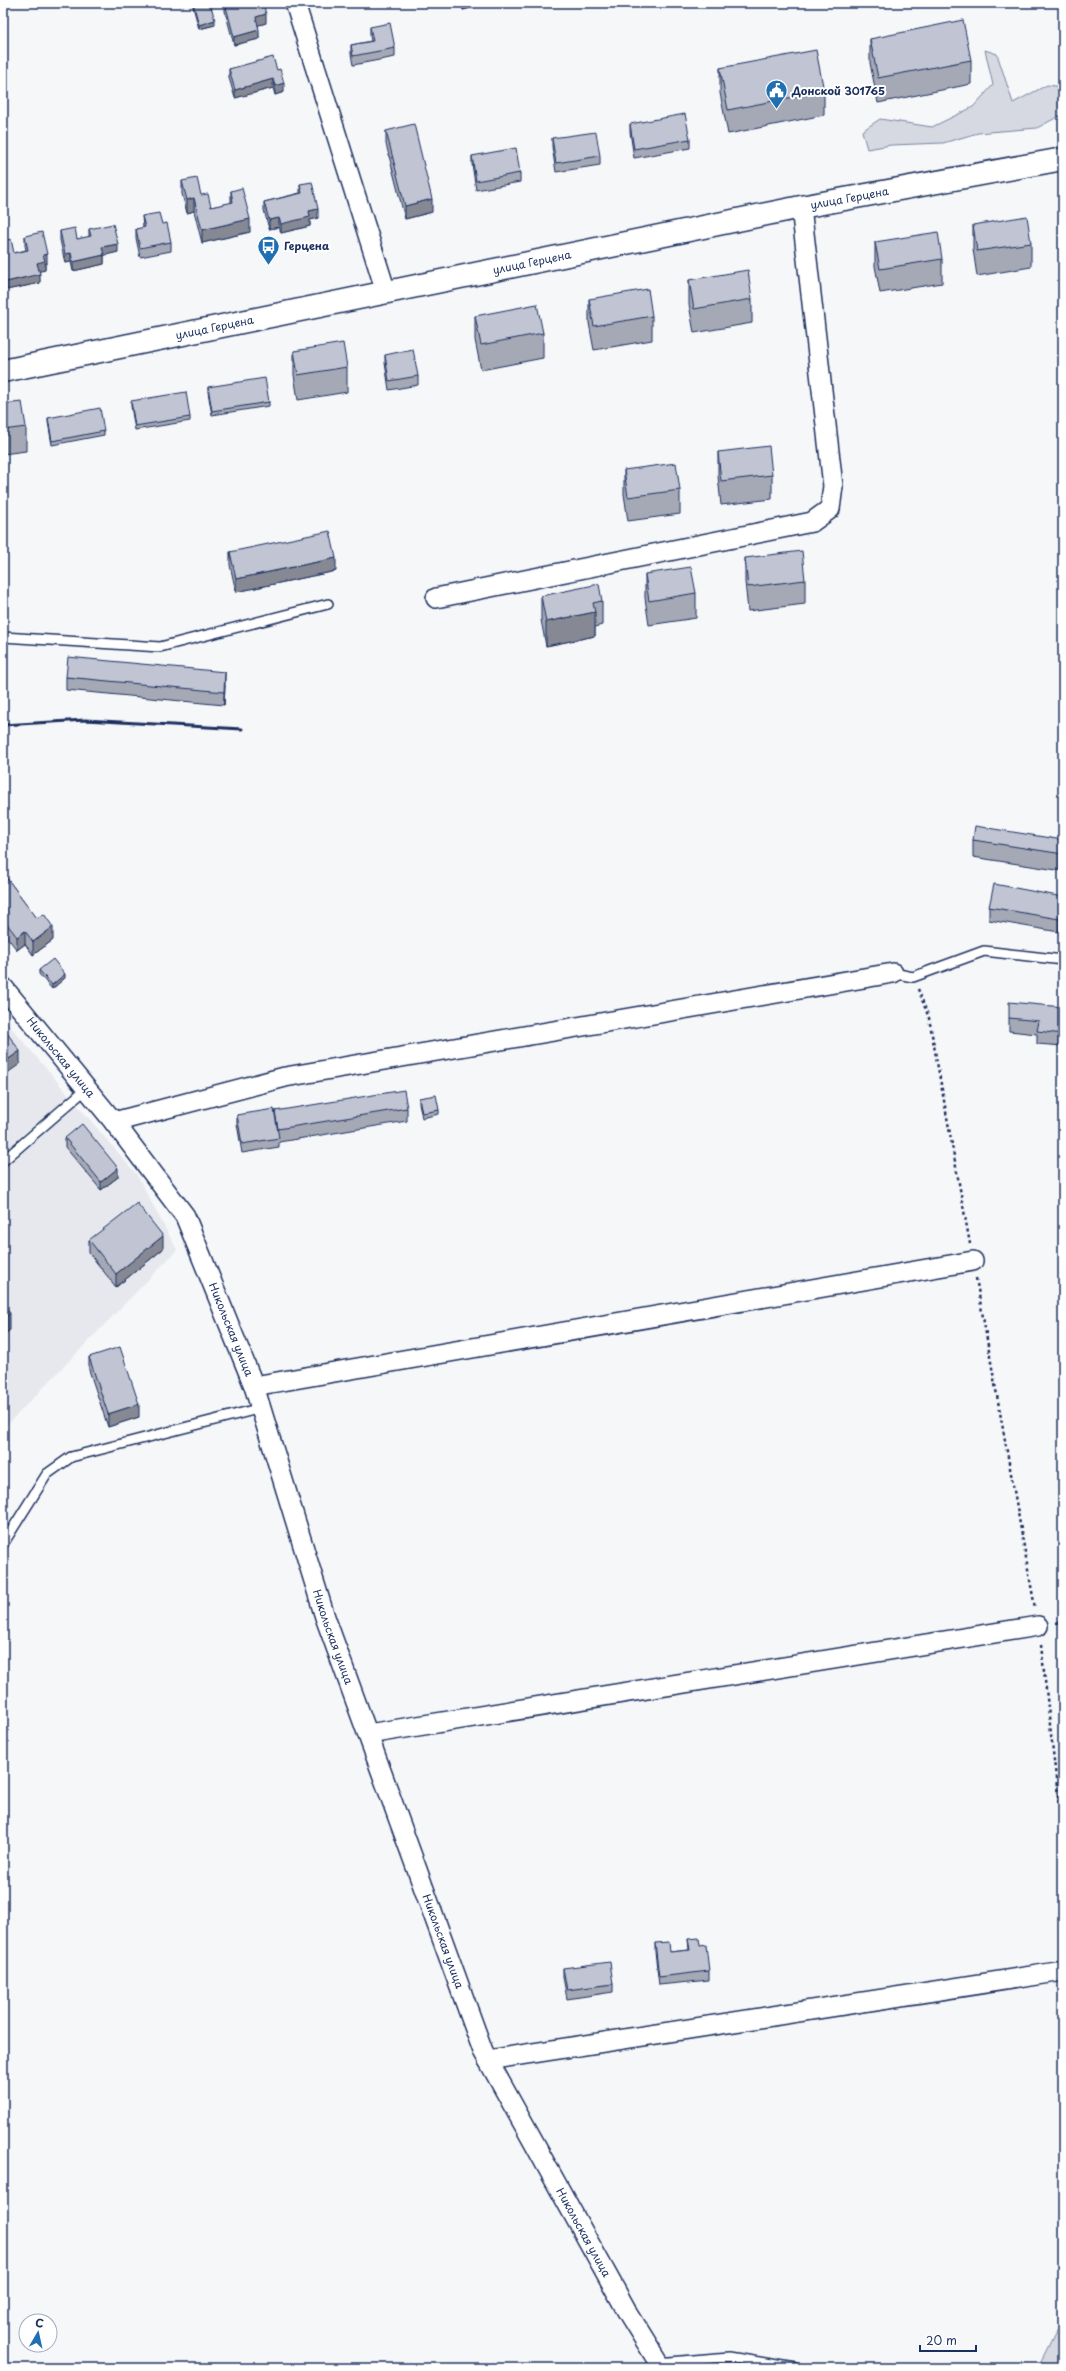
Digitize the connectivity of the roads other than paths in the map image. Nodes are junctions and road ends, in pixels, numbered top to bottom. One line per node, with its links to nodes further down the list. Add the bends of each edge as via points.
1 (295, 3): 4 (street)
2 (1063, 159): 3 (main road, улица Герцена)
3 (801, 207): 4 (main road, улица Герцена); 6 (street, via 833,486 830,509 812,522)
4 (386, 292): 5 (main road, улица Герцена)
5 (3, 371)
6 (436, 598)
7 (328, 604): 8 (lane, via 160,647)
8 (3, 637)
9 (1063, 960): 10 (lane, via 984,952 913,977)
10 (893, 973): 13 (street, via 285,1077)
11 (3, 987): 12 (street, Никольская улица)
12 (86, 1089): 13 (street, Никольская улица); 14 (lane)
13 (114, 1122): 16 (street, Никольская улица, via 185,1216)
14 (3, 1161)
15 (973, 1261): 16 (street)
16 (254, 1386): 17 (street, Никольская улица)
17 (261, 1408): 18 (lane, via 71,1457 47,1474); 20 (street, Никольская улица, via 325,1617)
18 (3, 1544)
19 (1038, 1626): 20 (street)
20 (368, 1734): 22 (street, Никольская улица, via 482,2051)
21 (1057, 1972): 22 (street)
22 (488, 2060): 23 (street, Никольская улица, via 628,2313)
23 (660, 2365): 24 (lane, via 729,2358)
24 (795, 2368)

